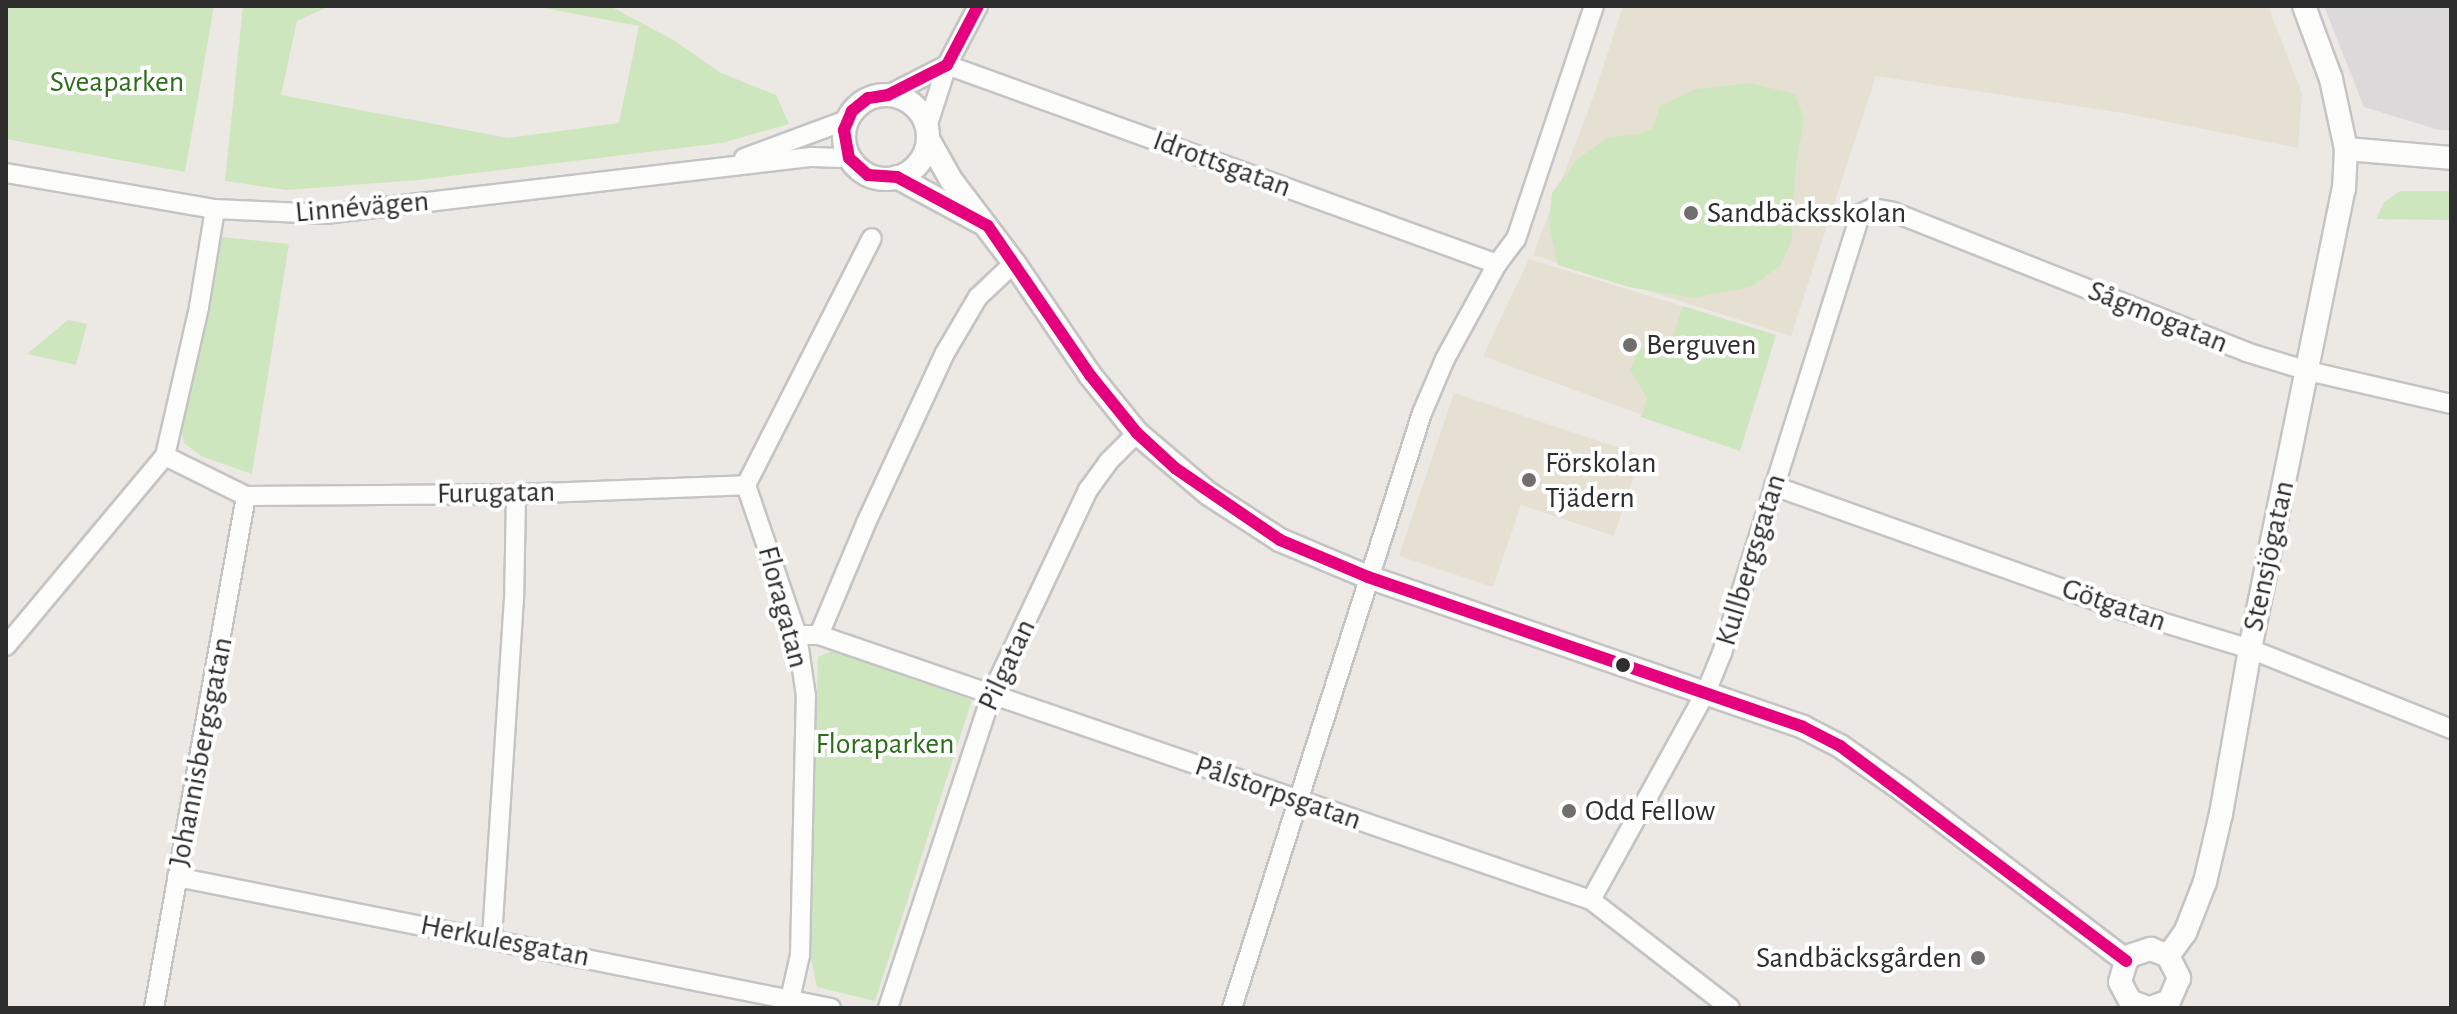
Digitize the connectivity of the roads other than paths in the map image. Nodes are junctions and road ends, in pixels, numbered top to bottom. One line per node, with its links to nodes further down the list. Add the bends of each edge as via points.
1 (978, 6): 4 (street)
2 (1594, 6): 19 (street, via 1516,239)
3 (2304, 6): 8 (street, Stensjögatan, via 2331,79)
4 (947, 65): 5 (street); 7 (street); 19 (street, Idrottsgatan)
5 (888, 95): 6 (street, via 859,104); 7 (street, via 914,105)
6 (847, 120): 9 (street, via 844,141); 11 (street, Linnévägen)
7 (928, 133): 13 (street, via 918,165); 16 (street, via 951,180)
8 (2346, 149): 10 (street); 20 (street, Stensjögatan, via 2344,189)
9 (849, 158): 11 (street, Linnévägen); 13 (street, via 868,175)
10 (2451, 158)
11 (719, 168): 15 (street, Linnévägen, via 325,214)
12 (6, 173): 15 (street, Linnévägen)
13 (897, 177): 16 (street)
14 (1873, 208): 20 (street, Sågmogatan); 25 (street, Kullbergsgatan, via 1860,214 1851,233)
15 (215, 209): 23 (street)
16 (988, 226): 18 (street)
17 (872, 238): 24 (street)
18 (1014, 263): 22 (street, via 1090,375); 30 (street, via 978,297 945,353)
19 (1497, 264): 28 (street, via 1422,413)
20 (2308, 371): 21 (street, Sågmogatan); 32 (street, Stensjögatan)
21 (2451, 404)
22 (1137, 433): 28 (street, via 1209,494 1280,540); 34 (street, Pilgatan, via 1088,490)
23 (165, 456): 27 (street); 31 (street)
24 (746, 485): 26 (street, Furugatan); 29 (street, Floragatan)
25 (1774, 486): 32 (street, Götgatan, via 2122,610); 33 (street, Kullbergsgatan)
26 (516, 494): 27 (street, Furugatan); 39 (street)
27 (246, 496): 37 (street, Johannisbergsgatan)
28 (1368, 577): 33 (street); 36 (street)
29 (797, 635): 30 (street, Pålstorpsgatan); 42 (street, Floragatan, via 805,723 800,955)
30 (819, 635): 34 (street, Pålstorpsgatan)
31 (6, 646)
32 (2250, 649): 35 (street, Götgatan); 40 (street, Stensjögatan, via 2205,882 2185,933)
33 (1706, 692): 38 (street, Kullbergsgatan); 41 (street, via 1840,746)
34 (992, 693): 36 (street, Pålstorpsgatan); 46 (street, Pilgatan)
35 (2451, 729)
36 (1298, 801): 38 (street, Pålstorpsgatan); 47 (street)
37 (177, 877): 39 (street, Herkulesgatan); 44 (street, Johannisbergsgatan)
38 (1591, 900): 48 (street, Pålstorpsgatan)
39 (492, 938): 42 (street, Herkulesgatan)
40 (2168, 956): 41 (street, via 2151,949); 43 (street, via 2179,978)
41 (2126, 961): 43 (street, via 2120,982)
42 (789, 1003): 45 (street, Herkulesgatan)
43 (2149, 1006)
44 (154, 1008)
45 (831, 1008)
46 (888, 1008)
47 (1232, 1008)
48 (1730, 1008)

